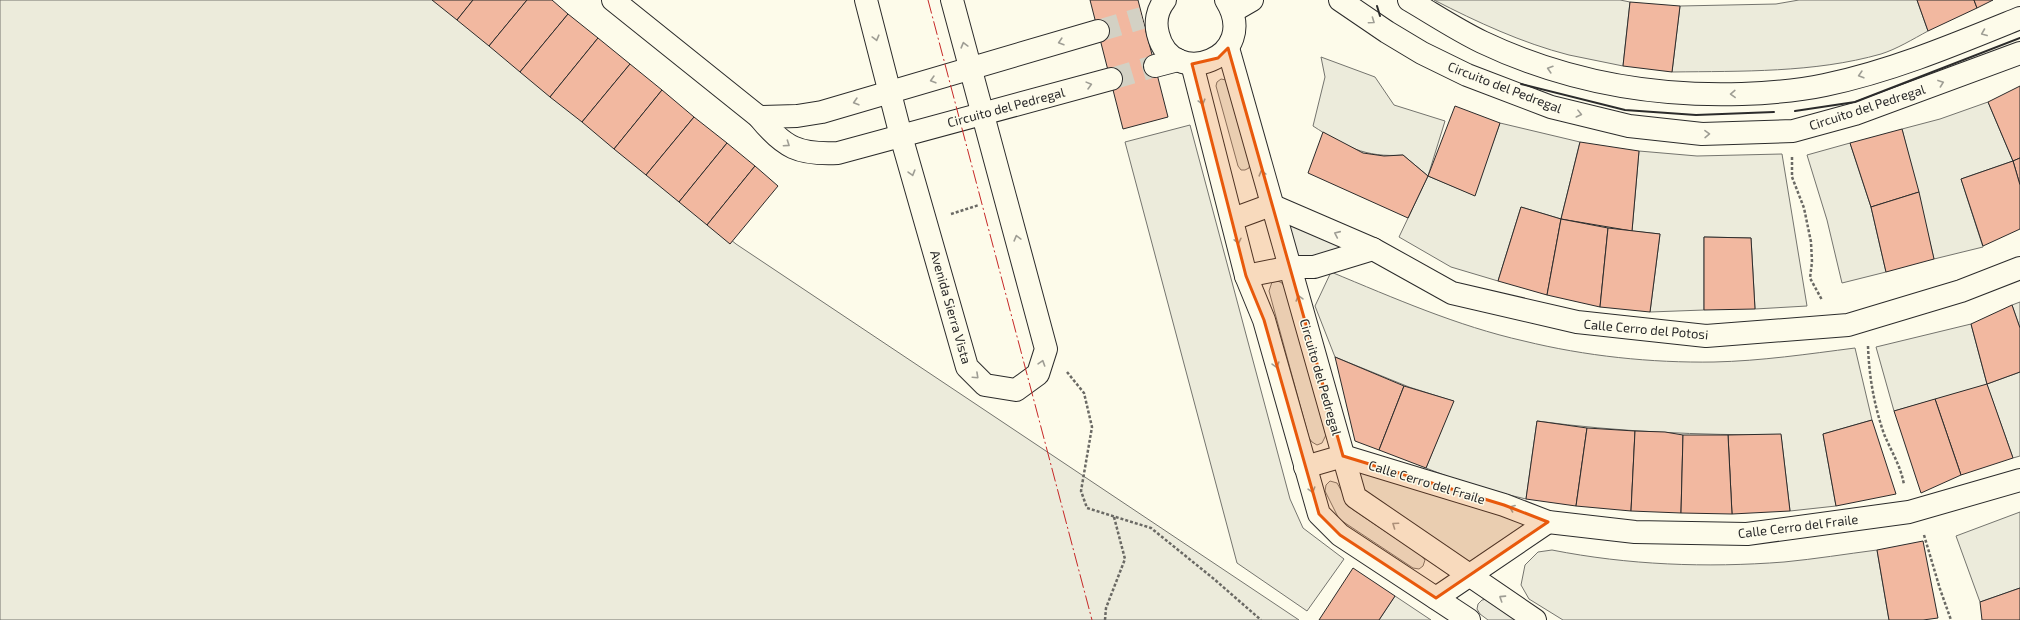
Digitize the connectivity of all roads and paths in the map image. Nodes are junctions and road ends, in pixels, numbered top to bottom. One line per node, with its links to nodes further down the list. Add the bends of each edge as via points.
1 (613, 0): 19 (street, Circuito del Pedregal)
2 (866, 0): 17 (street, Avenida Sierra Vista, one-way to 17)
3 (952, 0): 15 (street, one-way to 3)
4 (1252, 0): 7 (street)
5 (1409, 0): 9 (street, one-way to 5, via 1922,57 1826,85 1784,92 1699,95 1599,83 1545,68 1481,42)
6 (1347, 2): 20 (street, Circuito del Pedregal, one-way to 20, via 1399,39 1467,75 1550,107 1629,126 1702,134)
7 (1230, 6): 11 (street, via 1236,24)
8 (1158, 7): 13 (street, via 1156,28 1159,41 1167,52)
9 (2020, 18)
10 (1098, 31): 15 (street, one-way to 15)
11 (1228, 48): 13 (street, via 1218,58 1205,63); 23 (street, Circuito del Pedregal, one-way to 11)
12 (2020, 53): 20 (street, Circuito del Pedregal, one-way to 12, via 1855,114)
13 (1185, 62): 14 (street); 24 (street, one-way to 24)
14 (1155, 66)
15 (970, 69): 17 (street, one-way to 17); 18 (street)
16 (1111, 79): 18 (street, Circuito del Pedregal, one-way to 16)
17 (891, 92): 19 (street, one-way to 19, via 822,112 797,116); 21 (street, Avenida Sierra Vista)
18 (983, 113): 21 (street, Circuito del Pedregal); 22 (street)
19 (759, 117): 21 (street, Circuito del Pedregal, one-way to 21, via 774,135 793,148 815,154 838,153)
20 (1793, 131): 30 (path, via 1792,177 1804,208 1811,242 1810,278 1824,304)
21 (901, 136): 25 (street, Avenida Sierra Vista, one-way to 25)
22 (1006, 197): 25 (path); 31 (street, one-way to 22)
23 (1271, 205): 24 (street); 26 (street, Calle Cerro del Potosi, one-way to 23); 27 (street, Circuito del Pedregal)
24 (1233, 219): 29 (street, one-way to 29)
25 (926, 222): 31 (street, Avenida Sierra Vista, one-way to 31, via 967,367 985,384 1016,390 1038,374)
26 (1373, 249): 27 (street, via 1314,267); 30 (street, Calle Cerro del Potosi, via 1452,293 1577,322 1706,336)
27 (1290, 267): 29 (street); 32 (street, Circuito del Pedregal, one-way to 27)
28 (2020, 268): 30 (street, Calle Cerro del Potosi, via 1961,292)
29 (1246, 276): 33 (street, one-way to 33, via 1264,320)
30 (1848, 325): 35 (path, via 1868,346 1874,403 1902,472)
31 (1046, 349): 36 (path, via 1082,389 1089,409 1092,427 1081,491 1087,508)
32 (1343, 456): 33 (street); 37 (street, Calle Cerro del Fraile, one-way to 32, via 1504,505); 38 (street, Circuito del Pedregal, one-way to 32, via 1355,497)
33 (1305, 467): 39 (street, one-way to 39, via 1319,514 1340,535)
34 (2020, 480): 35 (street, Calle Cerro del Fraile)
35 (1909, 512): 37 (street, Calle Cerro del Fraile, via 1747,534 1635,532); 44 (path, via 1927,538)
36 (1114, 517): 40 (path, via 1125,559 1106,608); 41 (path, via 1151,528)
37 (1548, 522): 38 (street)
38 (1470, 577): 39 (street); 43 (street, Circuito del Pedregal, one-way to 38)
39 (1436, 598): 42 (street)
40 (1105, 620)
41 (1261, 620)
42 (1469, 620)
43 (1535, 620)
44 (1951, 620)

